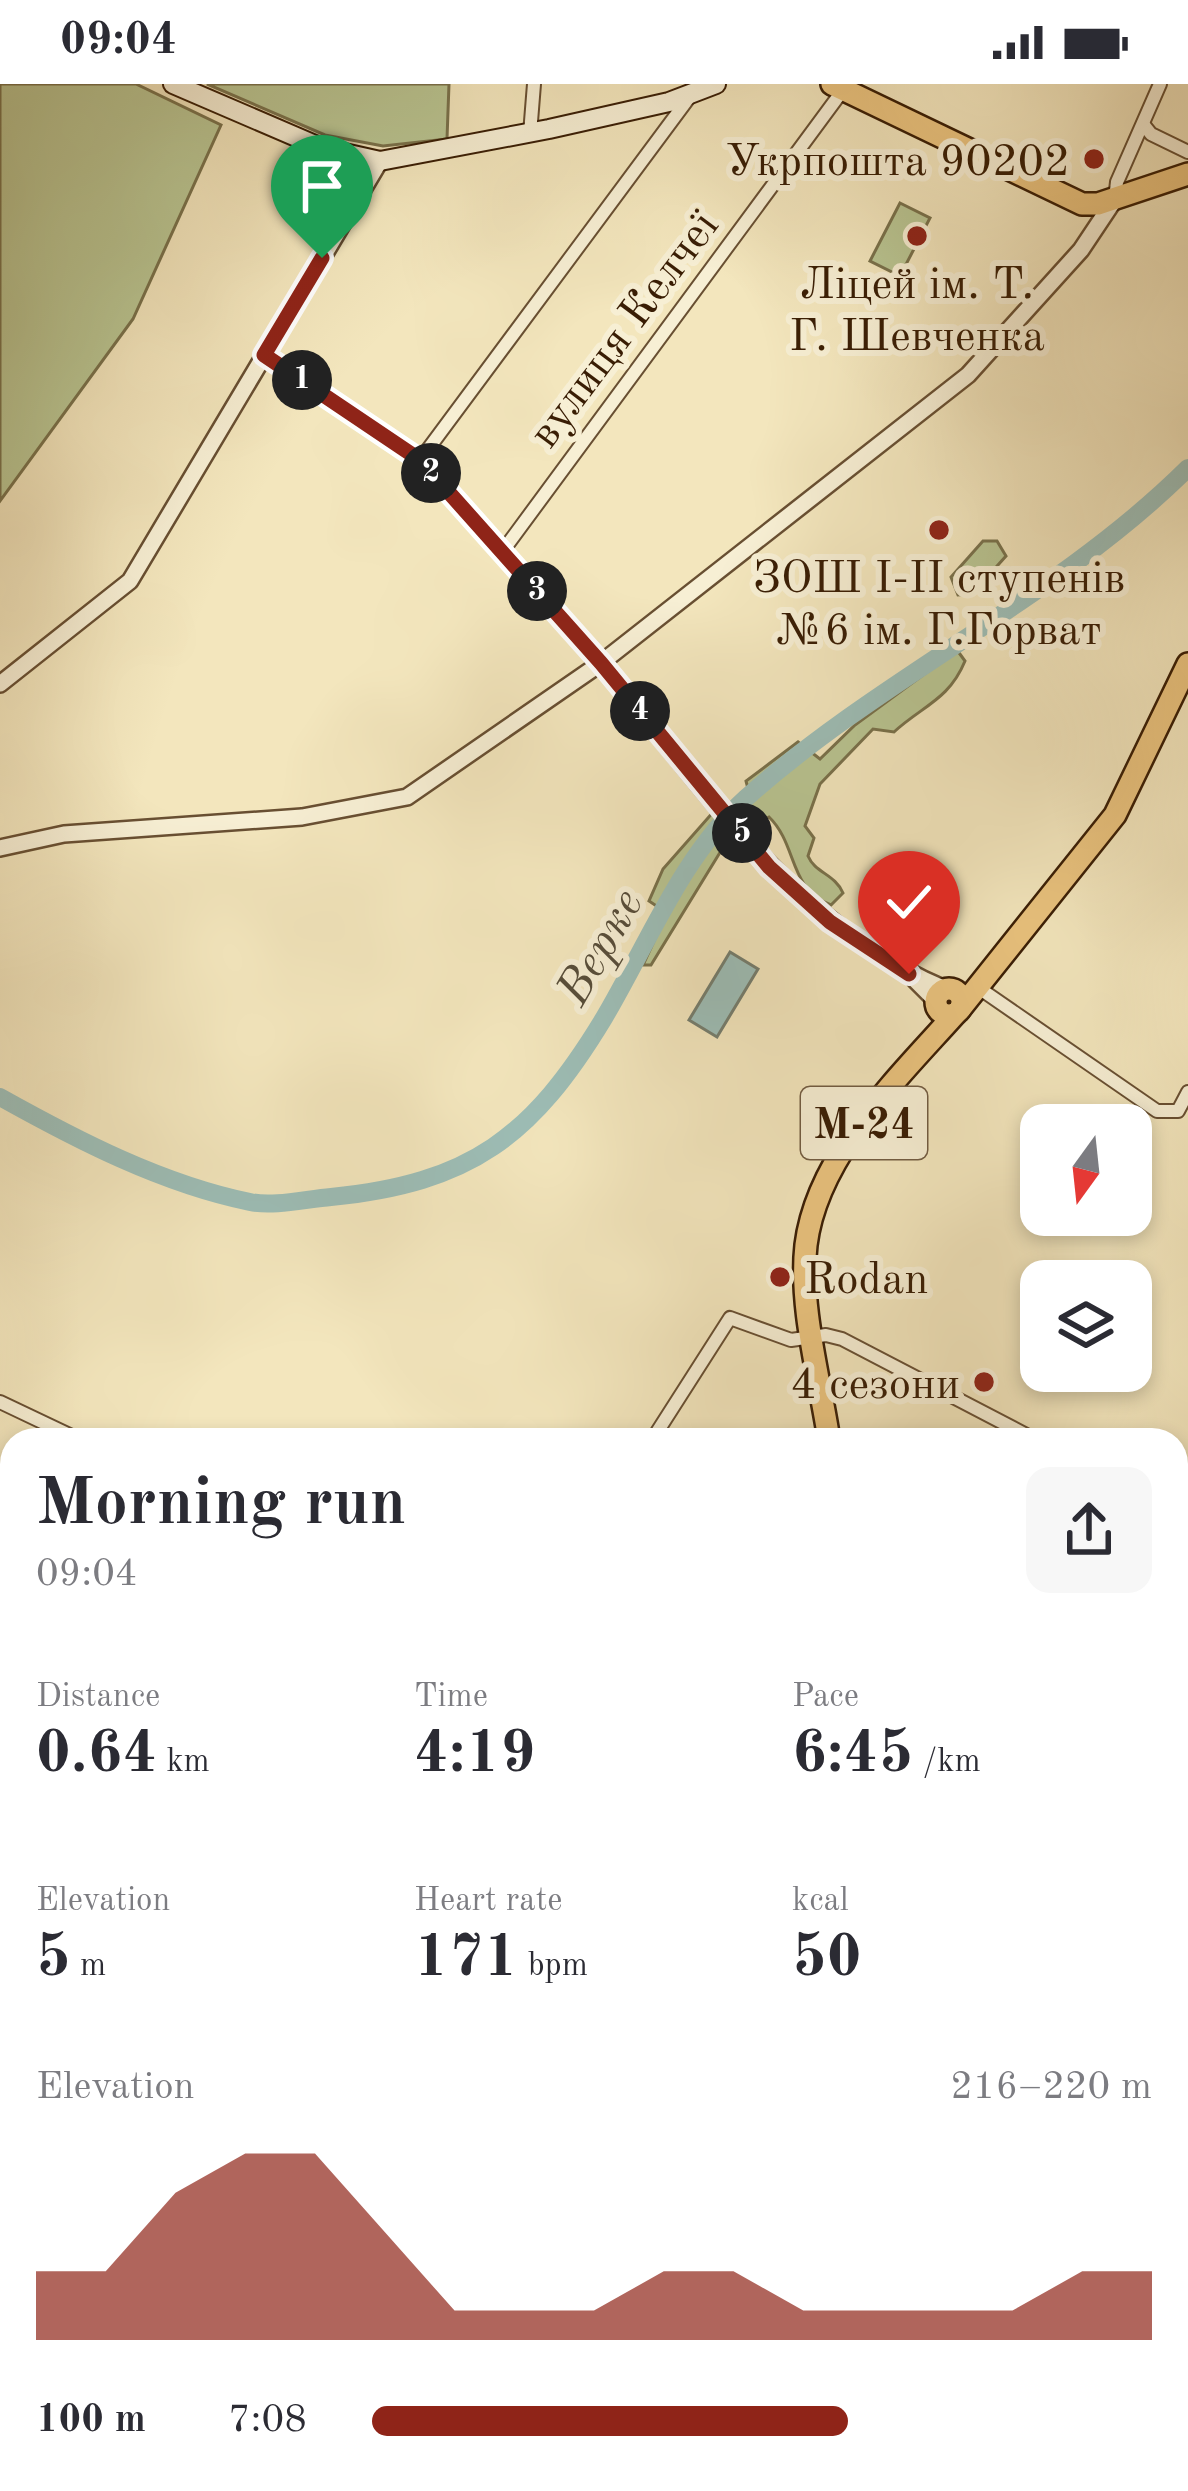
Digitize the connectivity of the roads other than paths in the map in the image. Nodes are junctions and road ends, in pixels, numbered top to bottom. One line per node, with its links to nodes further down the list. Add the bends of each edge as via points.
1 (173, 84): 10 (main road, via 322,148)
2 (534, 84): 8 (street)
3 (716, 84): 6 (main road)
4 (1160, 84): 7 (street)
5 (838, 87): 12 (highway, via 1082,204); 15 (street, вулиця Келчеї)
6 (693, 93): 8 (main road); 14 (street)
7 (1144, 124): 9 (street); 12 (street)
8 (530, 134): 10 (main road)
9 (1188, 152)
10 (380, 161): 13 (street)
11 (1188, 174): 12 (highway)
12 (1115, 200): 16 (street, via 1081,250 968,375)
13 (264, 355): 14 (street); 18 (street, via 130,581)
14 (420, 460): 15 (street)
15 (502, 552): 16 (street)
16 (601, 663): 19 (street, via 407,797 302,817 64,834); 20 (street, via 785,884 909,974)
17 (1188, 664): 20 (highway, via 1115,815)
18 (0, 684)
19 (0, 848)
20 (959, 994): 21 (street, via 1157,1111 1178,1111); 22 (highway, М-24, via 845,1147 818,1200 806,1247)
21 (1188, 1092)
22 (814, 1336): 25 (street, via 791,1340 730,1318); 26 (highway, М-24); 27 (street, via 842,1339)
23 (0, 1402): 24 (street)
24 (55, 1428)
25 (660, 1428)
26 (827, 1428)
27 (1013, 1428)

